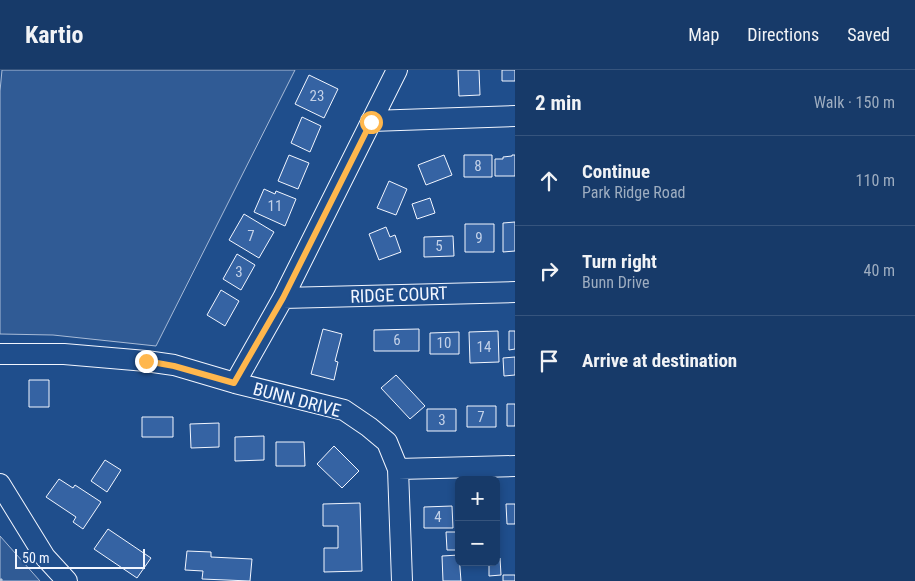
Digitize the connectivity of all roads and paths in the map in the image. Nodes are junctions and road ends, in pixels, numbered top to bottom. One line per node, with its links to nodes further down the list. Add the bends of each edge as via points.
1 (397, 70): 3 (street)
2 (515, 116): 3 (street)
3 (371, 122): 5 (street)
4 (515, 292): 5 (street, RIDGE COURT)
5 (283, 298): 7 (street)
6 (0, 354): 7 (street, BUNN DRIVE, via 64,354 146,361)
7 (234, 383): 9 (street, BUNN DRIVE, via 344,410 388,442)
8 (515, 466): 9 (street)
9 (398, 469): 12 (street, BUNN DRIVE)
10 (0, 484): 11 (street, via 45,557)
11 (66, 581)
12 (402, 581)

